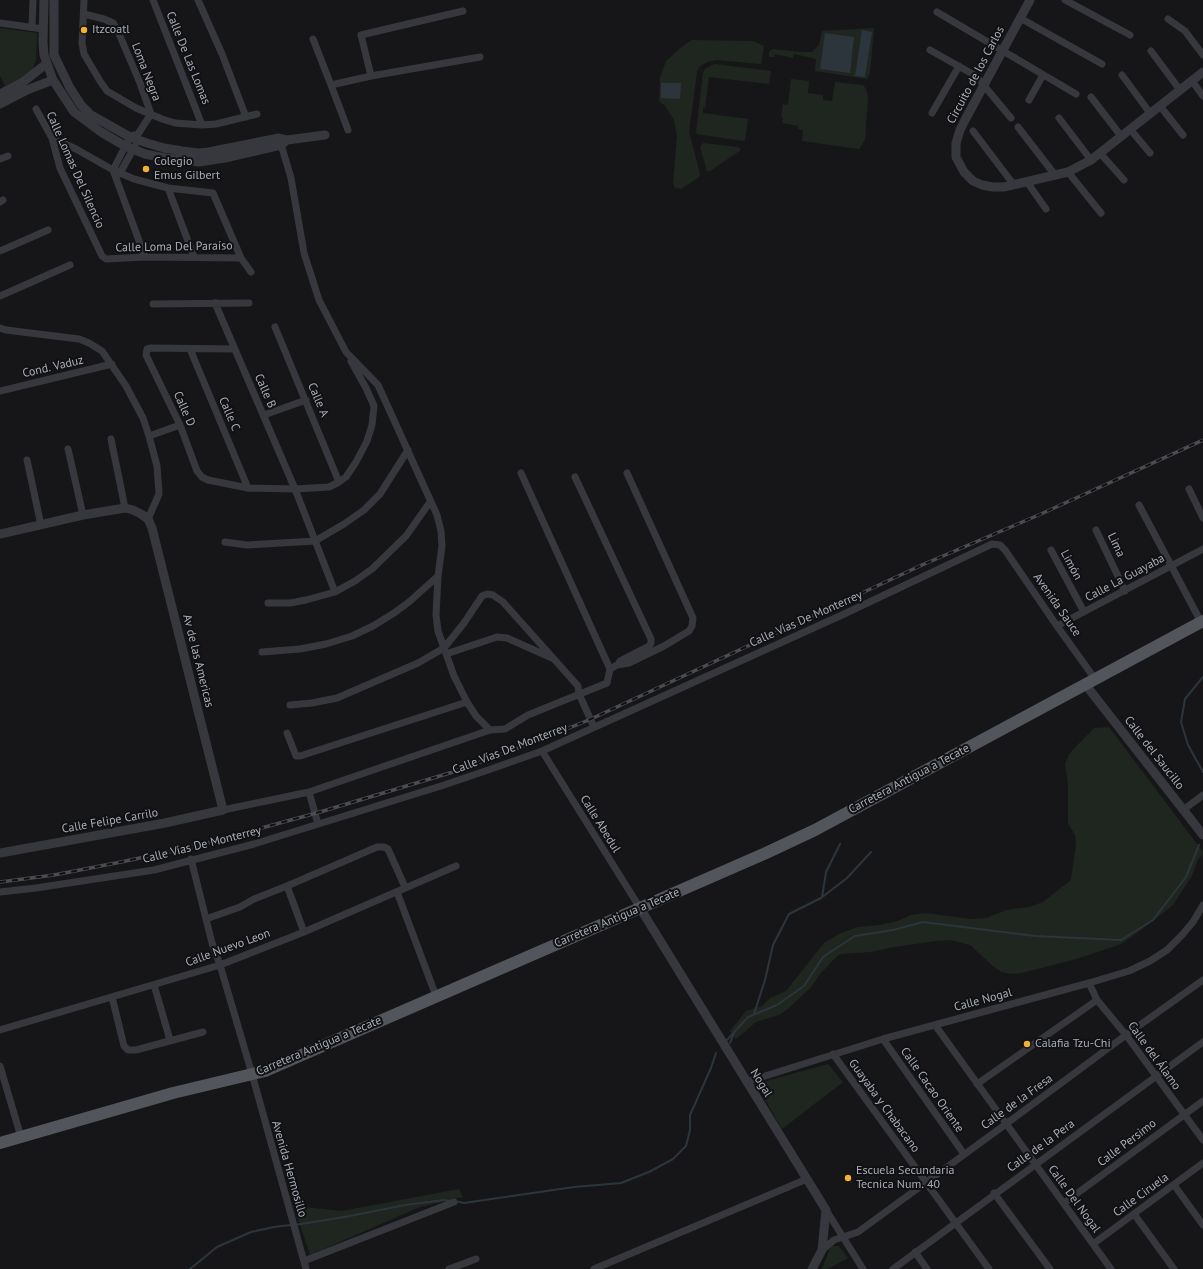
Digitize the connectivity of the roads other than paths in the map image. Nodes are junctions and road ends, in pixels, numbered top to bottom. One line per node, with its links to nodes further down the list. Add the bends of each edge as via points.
1 (33, 0): 15 (street)
2 (44, 0): 16 (street)
3 (54, 0): 59 (street, via 54,55 70,88 81,105 92,115)
4 (84, 0): 11 (street)
5 (153, 0): 51 (street, Calle De Las Lomas)
6 (198, 0): 48 (street)
7 (1030, 0): 12 (street, Circuito de los Carlos)
8 (1065, 0): 17 (street)
9 (463, 11): 30 (street, via 361,35)
10 (937, 12): 20 (street)
11 (84, 14): 46 (street, Loma Negra, via 113,23); 46 (street, via 84,54 104,86 119,98)
12 (1020, 18): 20 (street, Circuito de los Carlos); 25 (street)
13 (1168, 19): 22 (street, via 1185,31)
14 (0, 23): 15 (street)
15 (32, 27): 16 (street)
16 (43, 29): 24 (street)
17 (1130, 35)
18 (313, 39): 33 (street)
19 (930, 50): 26 (street)
20 (1002, 50): 28 (street); 34 (street, Circuito de los Carlos)
21 (1151, 51): 35 (street)
22 (1203, 54)
23 (480, 57): 30 (street)
24 (46, 64): 31 (street); 36 (street, via 23,82)
25 (1102, 64)
26 (958, 66): 34 (street, via 976,76); 44 (street)
27 (1203, 72): 32 (street, Circuito de los Carlos)
28 (1043, 75): 37 (street); 40 (street)
29 (1122, 75): 45 (street)
30 (372, 76): 33 (street)
31 (53, 80): 41 (street); 62 (street, via 74,112)
32 (1192, 81): 35 (street, Circuito de los Carlos); 38 (street)
33 (331, 85): 54 (street)
34 (983, 85): 49 (street); 73 (street, Circuito de los Carlos, via 960,130 956,143 956,157 964,172 973,181 993,187)
35 (1180, 90): 42 (street, Circuito de los Carlos)
36 (0, 94)
37 (1076, 94)
38 (1203, 96)
39 (1091, 97): 58 (street)
40 (1029, 100)
41 (0, 104)
42 (1160, 106): 45 (street, Circuito de los Carlos); 57 (street)
43 (36, 109): 60 (street, Calle Lomas Del Silencio)
44 (932, 113)
45 (1150, 113): 53 (street, Circuito de los Carlos)
46 (151, 114): 51 (street, via 175,123); 59 (street)
47 (257, 114): 48 (street)
48 (246, 117): 51 (street)
49 (1011, 118)
50 (1059, 118): 67 (street)
51 (202, 125)
52 (1018, 127): 70 (street)
53 (1130, 129): 58 (street, Circuito de los Carlos); 64 (street)
54 (348, 130)
55 (973, 131): 73 (street)
56 (325, 134): 61 (street)
57 (1183, 135)
58 (1121, 136): 63 (street, Circuito de los Carlos)
59 (135, 137): 61 (street, via 164,148 198,153); 62 (street)
60 (52, 138): 69 (street); 82 (street, Calle Lomas Del Silencio, via 60,168 102,256)
61 (282, 141): 62 (street, via 225,158 199,162 165,158); 93 (street, via 304,253 319,300)
62 (128, 148): 69 (street)
63 (1100, 153): 67 (street, Circuito de los Carlos); 71 (street)
64 (1150, 153)
65 (8, 156): 66 (street)
66 (0, 159)
67 (1091, 160): 68 (street, Circuito de los Carlos)
68 (1068, 172): 70 (street, Circuito de los Carlos); 76 (street)
69 (116, 173): 74 (street); 80 (street)
70 (1055, 175): 72 (street, Circuito de los Carlos)
71 (1124, 180)
72 (1027, 182): 73 (street, Circuito de los Carlos); 75 (street)
73 (1014, 185)
74 (168, 188): 79 (street); 81 (street, via 213,193)
75 (1046, 209)
76 (1101, 213)
77 (48, 230): 78 (street)
78 (0, 251)
79 (194, 257): 80 (street, Calle Loma Del Paraíso); 81 (street, Calle Loma Del Paraíso)
80 (145, 258): 82 (street, Calle Loma Del Paraíso)
81 (242, 258): 84 (street)
82 (106, 259)
83 (70, 265): 85 (street)
84 (251, 272)
85 (0, 296)
86 (215, 303): 87 (street); 88 (street); 92 (street, Calle B)
87 (249, 303)
88 (153, 304)
89 (275, 327): 96 (street, Calle A)
90 (0, 328): 94 (street, via 79,339 102,351)
91 (190, 349): 92 (street); 98 (street, Calle D, via 151,348 147,349 146,355); 108 (street, Calle C)
92 (234, 349): 97 (street, Calle B)
93 (346, 352): 102 (street, via 378,385); 107 (street, via 374,406 367,440 356,462)
94 (112, 364): 95 (street, Cond. Vaduz); 99 (street, via 143,418)
95 (0, 390)
96 (306, 400): 97 (street); 107 (street, Calle A)
97 (264, 415): 109 (street, Calle B)
98 (180, 425): 99 (street); 108 (street, Calle D, via 197,471 202,477)
99 (149, 436): 116 (street, via 157,466 159,494)
100 (111, 439): 113 (street)
101 (68, 449): 114 (street)
102 (408, 450): 111 (street); 120 (street, via 380,494 364,510)
103 (27, 460): 117 (street)
104 (627, 472): 136 (street, via 692,618 692,626 689,631 664,646)
105 (521, 473): 137 (street)
106 (575, 477): 136 (street, via 651,639 650,646 620,661)
107 (340, 482): 109 (street, via 329,487)
108 (248, 488): 109 (street)
109 (295, 489): 120 (street, Calle B)
110 (1189, 489): 115 (street)
111 (430, 502): 126 (street, via 441,531); 128 (street, via 406,536 390,552 372,569)
112 (1139, 505): 125 (street)
113 (124, 508): 114 (street); 116 (street, via 134,510)
114 (83, 515): 117 (street)
115 (1203, 518)
116 (148, 519): 148 (street, Av de las Americas)
117 (41, 525): 119 (street)
118 (1096, 530): 127 (street, Lima)
119 (0, 534)
120 (315, 541): 121 (street, via 247,545); 128 (street, Calle B)
121 (225, 542)
122 (1000, 545): 132 (street, Avenida Sauce); 142 (street, Calle Vías De Monterrey, via 992,544)
123 (1203, 549): 125 (street, Calle La Guayaba)
124 (1051, 550): 130 (street, Limón)
125 (1171, 567): 127 (street, Calle La Guayaba); 131 (street)
126 (438, 576): 133 (street, via 436,615); 134 (street, via 394,613 352,636 300,649)
127 (1125, 591): 130 (street, Calle La Guayaba)
128 (335, 592): 129 (street, via 290,603)
129 (268, 603)
130 (1084, 612): 132 (street, Calle La Guayaba)
131 (1202, 622): 138 (main road, Carretera Antigua a Tecate)
132 (1057, 626): 138 (street, Avenida Sauce)
133 (445, 651): 135 (street, via 497,637 507,638); 135 (street, via 482,596 487,594 503,602); 140 (street); 141 (street, via 337,698)
134 (262, 652)
135 (554, 658): 139 (street, via 578,686)
136 (618, 665): 137 (street)
137 (610, 669): 139 (street, via 607,683)
138 (1090, 682): 149 (street, Calle del Saucillo); 160 (main road, Carretera Antigua a Tecate, via 815,830)
139 (579, 694): 142 (street); 143 (street, via 528,715 505,729)
140 (467, 702): 143 (street); 144 (street, via 300,756 296,756)
141 (290, 705)
142 (594, 727): 145 (street, Calle Vías De Monterrey)
143 (490, 730): 146 (street)
144 (287, 733)
145 (542, 751): 150 (street, Calle Vías De Monterrey); 160 (street, Calle Abedul)
146 (309, 792): 148 (street); 150 (street)
147 (1203, 795): 149 (street)
148 (223, 810): 152 (street, Calle Felipe Carrilo)
149 (1183, 810): 151 (street, Calle del Saucillo)
150 (318, 824): 153 (street, Calle Vías De Monterrey, via 254,844)
151 (1203, 835)
152 (0, 853)
153 (191, 859): 157 (street, Calle Vías De Monterrey, via 154,870); 161 (street, Avenida Hermosillo)
154 (456, 866): 156 (street, Calle Nuevo Leon)
155 (287, 886): 156 (street, via 378,847 384,847 388,850); 161 (street); 162 (street)
156 (405, 887): 158 (street, Calle Nuevo Leon)
157 (0, 892)
158 (397, 892): 162 (street, Calle Nuevo Leon); 167 (street)
159 (1203, 905): 165 (street, Calle Nogal, via 1193,922 1167,950 1129,971)
160 (640, 908): 167 (main road, Carretera Antigua a Tecate); 181 (street, Nogal)
161 (206, 919): 163 (street, Avenida Hermosillo)
162 (304, 932): 163 (street, Calle Nuevo Leon)
163 (220, 965): 166 (street, Calle Nuevo Leon); 179 (street, Avenida Hermosillo)
164 (1203, 980): 173 (street, Calle de la Fresa)
165 (1089, 983): 169 (street, Calle del Álamo); 170 (street, Calle Nogal)
166 (154, 985): 168 (street, Calle Nuevo Leon); 175 (street)
167 (436, 996): 179 (main road, Carretera Antigua a Tecate, via 266,1071)
168 (112, 997): 171 (street, Calle Nuevo Leon); 175 (street, via 124,1046 128,1050)
169 (1097, 1000): 173 (street, Calle del Álamo); 182 (street)
170 (935, 1025): 174 (street, Calle Nogal); 182 (street, Calle Del Nogal)
171 (0, 1030)
172 (203, 1032): 175 (street)
173 (1126, 1035): 180 (street, Calle del Álamo); 185 (street, Calle de la Fresa)
174 (882, 1039): 177 (street, Calle Nogal); 189 (street, Calle Cacao Oriente)
175 (170, 1040)
176 (1203, 1042): 180 (street, Calle de la Pera)
177 (833, 1054): 181 (street, Calle Nogal); 193 (street, Guayaba y Chabacano)
178 (0, 1066): 186 (street)
179 (252, 1074): 186 (main road, Carretera Antigua a Tecate, via 173,1093); 207 (street, Avenida Hermosillo)
180 (1156, 1076): 184 (street, Calle del Álamo); 191 (street, Calle de la Pera)
181 (746, 1082): 192 (street, Nogal)
182 (977, 1084): 185 (street, Calle Del Nogal)
183 (1203, 1101): 184 (street, Calle Persimo)
184 (1184, 1114): 187 (street, Calle del Álamo); 197 (street, Calle Persimo)
185 (1006, 1124): 189 (street, Calle de la Fresa); 191 (street, Calle Del Nogal)
186 (22, 1137): 188 (main road, Carretera Antigua a Tecate)
187 (1203, 1140)
188 (0, 1143)
189 (964, 1154): 193 (street, Calle de la Fresa)
190 (1203, 1163): 194 (street, Calle Ciruela)
191 (1035, 1164): 195 (street, Calle de la Pera); 197 (street, Calle Del Nogal)
192 (807, 1179): 198 (street, Nogal); 210 (street)
193 (925, 1182): 200 (street, Guayaba y Chabacano); 202 (street, Calle de la Fresa, via 858,1232)
194 (1174, 1185): 199 (street, Calle Ciruela); 201 (street)
195 (994, 1193): 200 (street, Calle de la Pera); 216 (street)
196 (454, 1202): 207 (street)
197 (1064, 1203): 203 (street, Calle Del Nogal)
198 (826, 1210): 202 (street, Nogal); 204 (street)
199 (1134, 1214): 203 (street, Calle Ciruela); 218 (street)
200 (956, 1222): 205 (street, Calle de la Pera); 215 (street, Guayaba y Chabacano)
201 (1203, 1225)
202 (843, 1237): 204 (street, Calle de la Fresa, via 834,1240); 212 (street, Nogal)
203 (1093, 1244): 217 (street, Calle Del Nogal)
204 (822, 1250): 211 (street)
205 (915, 1252): 213 (street, Calle de la Pera); 214 (street)
206 (476, 1259): 209 (street)
207 (304, 1261): 208 (street, Avenida Hermosillo)
208 (306, 1269)
209 (449, 1269)
210 (594, 1269)
211 (812, 1269)
212 (863, 1269)
213 (893, 1269)
214 (927, 1269)
215 (989, 1269)
216 (1050, 1269)
217 (1111, 1269)
218 (1174, 1269)

